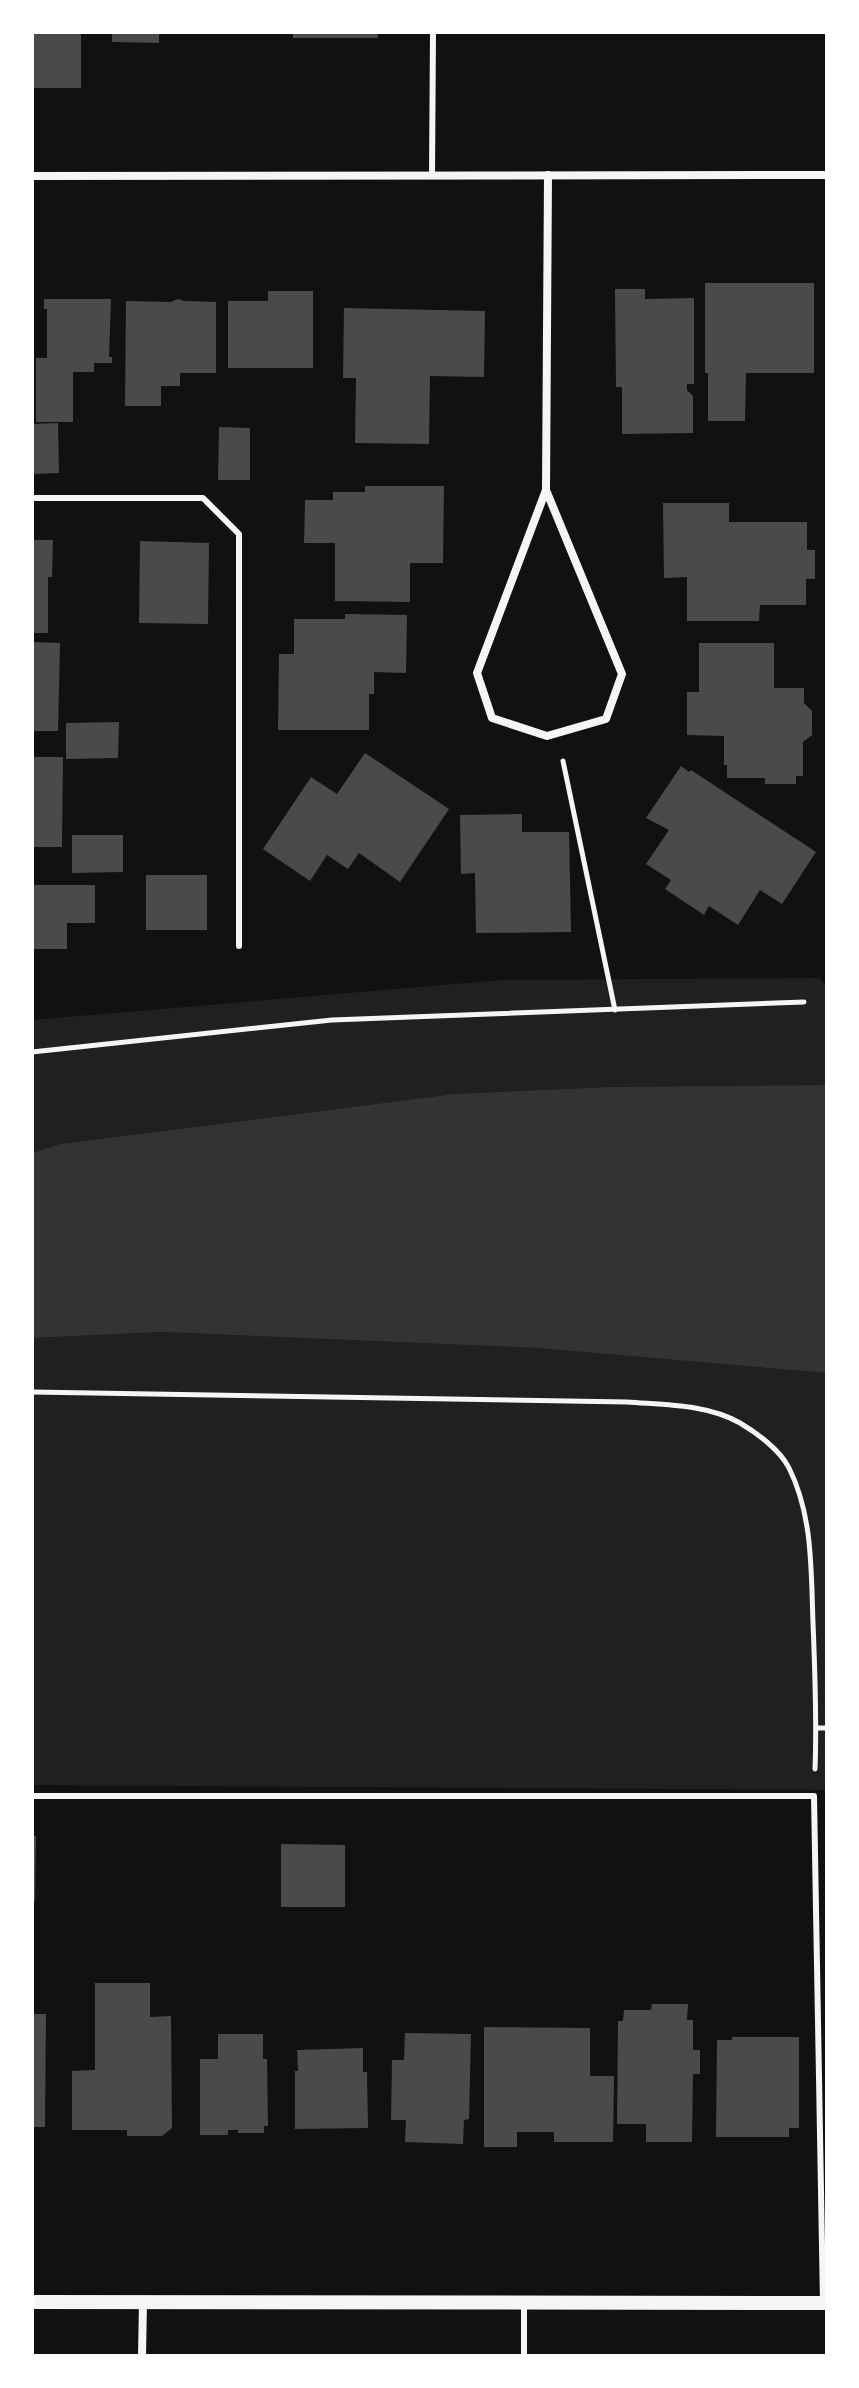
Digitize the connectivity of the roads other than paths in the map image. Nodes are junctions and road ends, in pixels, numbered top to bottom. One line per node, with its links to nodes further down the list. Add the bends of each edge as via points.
1 (433, 32): 2 (lane)
2 (432, 175): 3 (street); 5 (street)
3 (548, 175): 4 (street); 6 (street)
4 (827, 175)
5 (32, 176)
6 (546, 490): 6 (street, via 477,673 492,718 547,736 606,719 622,674)
7 (32, 498): 8 (lane, via 203,498 239,534)
8 (239, 946)
9 (32, 1796): 13 (lane, via 814,1796)
10 (32, 2302): 11 (street)
11 (143, 2302): 12 (street); 14 (street)
12 (524, 2302): 13 (street); 15 (lane)
13 (825, 2303)
14 (142, 2356)
15 (524, 2356)

